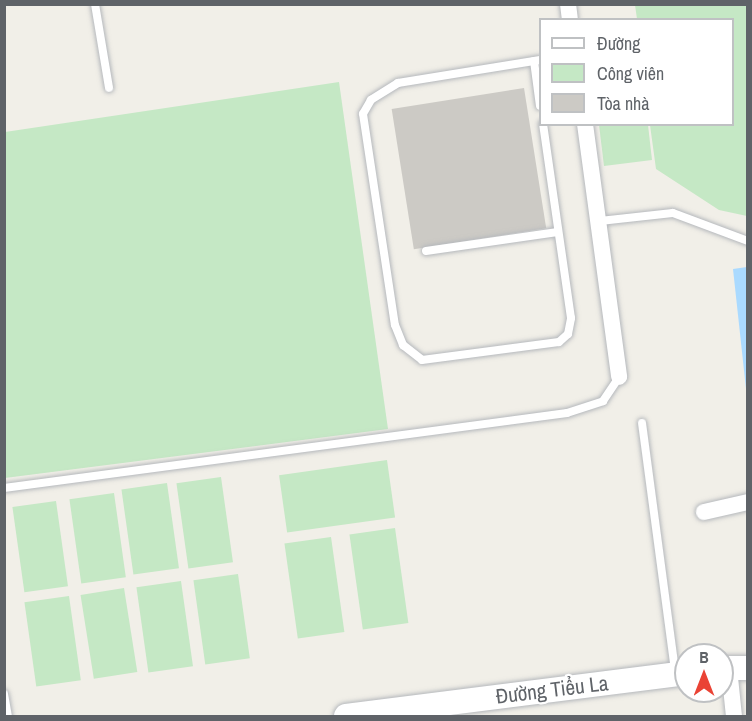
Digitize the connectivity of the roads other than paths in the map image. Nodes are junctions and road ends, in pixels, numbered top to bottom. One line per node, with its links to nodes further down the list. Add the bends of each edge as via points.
1 (95, 4): 3 (lane)
2 (537, 60): 4 (lane); 8 (lane, via 398,83 371,100 363,114 395,326 403,345 422,360 559,342 568,334 571,318)
3 (109, 88)
4 (539, 91)
5 (543, 126): 8 (lane)
6 (585, 126): 7 (street)
7 (600, 221): 9 (lane, via 673,213); 11 (street)
8 (558, 232): 10 (lane)
9 (747, 241)
10 (426, 251)
11 (619, 377): 13 (lane, via 603,401 567,413)
12 (642, 423): 16 (lane)
13 (4, 488)
14 (747, 502): 15 (street)
15 (704, 512)
16 (676, 643)
17 (674, 675): 19 (main road, Đường Tiểu La)
18 (4, 694): 20 (lane)
19 (430, 711): 21 (main road, Đường Tiểu La)
20 (8, 717)
21 (346, 717)

